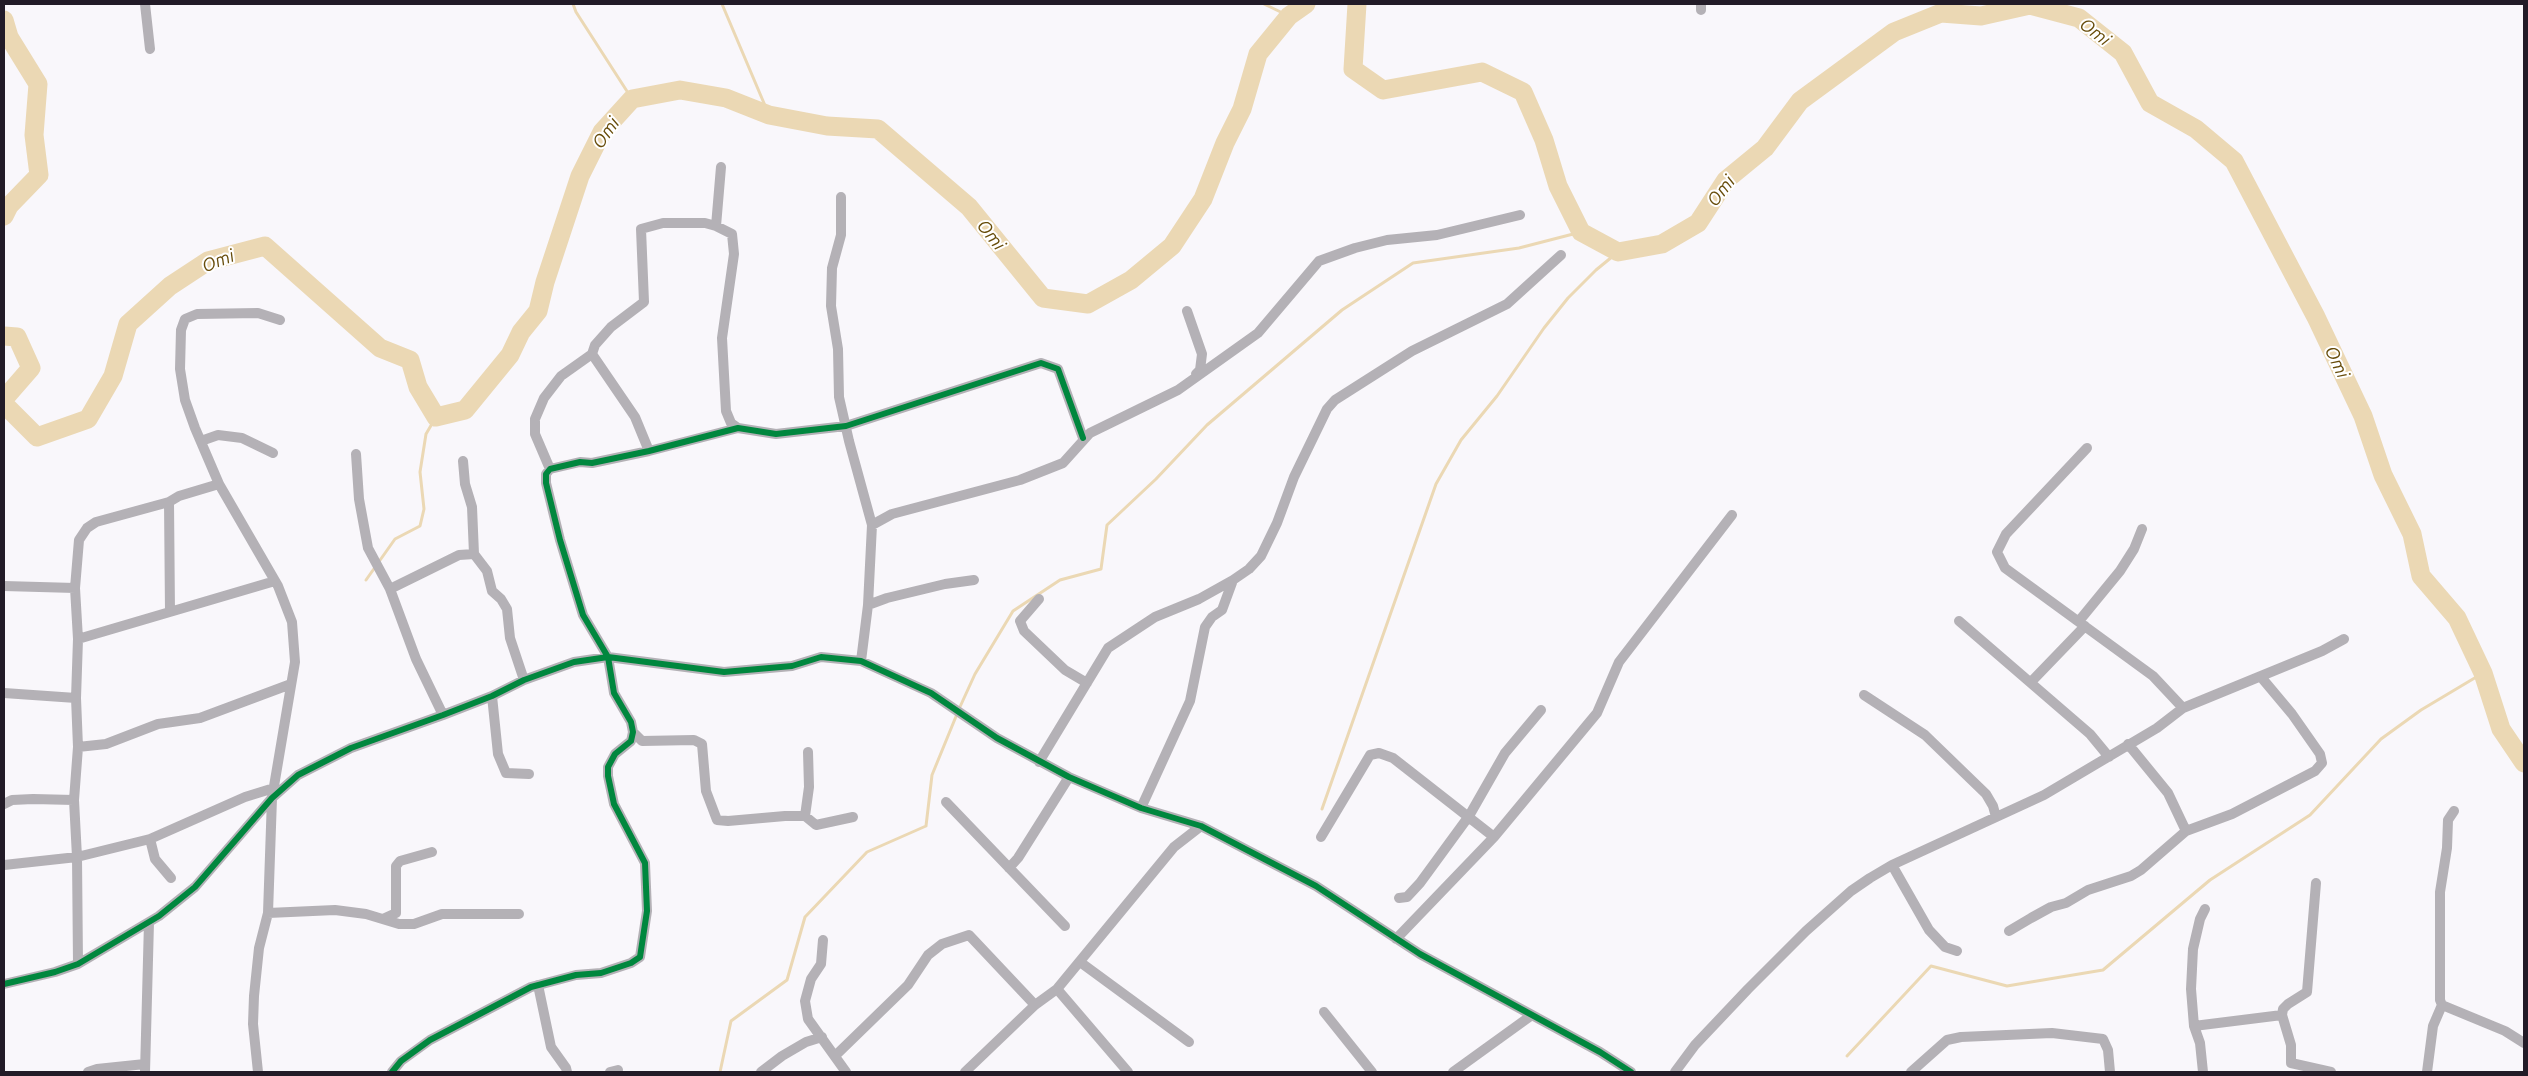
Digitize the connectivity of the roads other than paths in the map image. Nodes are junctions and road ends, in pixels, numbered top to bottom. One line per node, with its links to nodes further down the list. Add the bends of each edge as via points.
1 (145, 4): 2 (street)
2 (150, 49)
3 (721, 167): 6 (street)
4 (841, 197): 12 (street, via 841,235 832,268 831,306 838,350 839,397)
5 (1520, 215): 11 (street, via 1437,235 1387,240 1319,261 1258,333)
6 (716, 226): 10 (street, via 662,223 641,230 644,302 611,327); 13 (street, via 732,234 734,254 722,338 726,411 731,423)
7 (1561, 255): 29 (street, via 1507,304 1412,351 1335,400 1327,409 1294,477 1261,556)
8 (1187, 311): 11 (street, via 1202,354 1200,370)
9 (280, 320): 15 (street, via 258,313 197,314 185,319 181,330 180,369 185,400)
10 (592, 354): 17 (street, via 635,416); 21 (street, via 562,376 544,398 535,419 535,434)
11 (1192, 379): 14 (street, via 1178,390)
12 (846, 426): 13 (street, via 776,434); 14 (street, via 1040,363 1058,369); 25 (street)
13 (738, 428): 17 (street)
14 (1083, 438): 25 (street, via 1063,463 1020,480 892,514)
15 (201, 441): 18 (street, via 218,435 242,438); 22 (street)
16 (2087, 448): 38 (street, via 2006,534 1997,552 2005,568)
17 (649, 451): 21 (street)
18 (273, 453)
19 (356, 454): 33 (street, via 359,499 368,548)
20 (463, 461): 27 (street, via 472,507)
21 (550, 469): 41 (street, via 546,483 562,549 583,614)
22 (219, 484): 23 (street); 30 (street)
23 (169, 502): 32 (street, via 96,522 87,528 79,540); 36 (street)
24 (1732, 515): 76 (street, via 1620,662 1597,713)
25 (872, 525): 35 (street)
26 (2142, 529): 38 (street, via 2120,571)
27 (474, 554): 33 (street, via 459,554); 44 (street, via 487,571 492,591 507,609 510,638)
28 (974, 580): 35 (street, via 945,584)
29 (1232, 580): 46 (street, via 1156,617 1118,640 1098,660); 67 (street, via 1222,610 1205,628 1190,701)
30 (275, 581): 36 (street); 47 (street, via 292,622 295,662)
31 (4, 586): 32 (street)
32 (75, 588): 39 (street)
33 (390, 588): 54 (street, via 416,659)
34 (1039, 599): 46 (street, via 1020,621 1024,631 1065,670)
35 (868, 605): 42 (street)
36 (170, 612): 39 (street)
37 (1959, 621): 45 (street)
38 (2082, 623): 45 (street); 52 (street, via 2153,676)
39 (78, 639): 51 (street)
40 (2344, 639): 43 (street)
41 (608, 657): 42 (street, via 724,672 792,666 821,657); 44 (street, via 574,662); 55 (street, via 614,693 631,722)
42 (861, 661): 60 (street, via 931,693)
43 (2261, 677): 52 (street); 74 (street, via 2292,714 2320,754 2322,763 2315,772 2250,805)
44 (524, 680): 50 (street)
45 (2031, 682): 59 (street, via 2090,734)
46 (1087, 683): 60 (street)
47 (291, 684): 57 (street, via 200,718 158,724 106,744); 63 (street)
48 (4, 693): 51 (street)
49 (1864, 695): 72 (street, via 1925,735 1986,794)
50 (492, 696): 54 (street); 61 (street, via 498,754 506,773)
51 (76, 698): 57 (street)
52 (2183, 708): 56 (street)
53 (1541, 710): 70 (street, via 1505,753)
54 (443, 715): 63 (street, via 351,748)
55 (633, 732): 69 (street, via 642,740 694,740 702,744 706,791 717,820); 99 (street, via 630,742 615,754 608,767 608,776 614,804 645,863 647,911 640,957 601,973 576,975)
56 (2128, 744): 59 (street); 74 (street, via 2168,793)
57 (78, 747): 64 (street)
58 (808, 752): 69 (street, via 809,787)
59 (2110, 757): 72 (street, via 2044,795)
60 (1039, 762): 62 (street)
61 (529, 774)
62 (1069, 777): 67 (street); 82 (street)
63 (273, 793): 77 (street, via 245,797); 87 (street); 90 (street, via 195,887)
64 (74, 800): 65 (street); 79 (street)
65 (6, 801)
66 (946, 802): 82 (street)
67 (1141, 808): 73 (street)
68 (2454, 811): 102 (street, via 2448,820 2440,892)
69 (805, 816): 71 (street, via 816,825)
70 (1469, 816): 75 (street, via 1393,758 1379,753 1370,755); 76 (street); 85 (street, via 1420,883 1407,897)
71 (853, 817)
72 (1996, 817): 81 (street)
73 (1201, 826): 93 (street, via 1316,886); 96 (street, via 1174,847)
74 (2186, 832): 92 (street, via 2141,870 2051,907)
75 (1321, 837)
76 (1494, 837): 93 (street)
77 (150, 839): 79 (street); 83 (street, via 155,859)
78 (432, 852): 89 (street, via 400,861 396,866 396,913)
79 (77, 857): 80 (street); 97 (street)
80 (4, 865)
81 (1892, 865): 95 (street, via 1929,930 1945,948); 123 (street, via 1851,891 1806,931 1695,1045)
82 (1009, 868): 91 (street)
83 (171, 878)
84 (2316, 883): 105 (street, via 2307,992 2288,1004)
85 (1400, 898)
86 (2205, 909): 106 (street, via 2193,949 2191,989)
87 (268, 913): 89 (street, via 335,910); 113 (street, via 260,948 252,1024)
88 (519, 914): 89 (street, via 442,914 414,924 399,924)
89 (384, 918)
90 (149, 922): 97 (street); 111 (street)
91 (1066, 926)
92 (2010, 931)
93 (1396, 939): 104 (street)
94 (823, 940): 107 (street, via 821,964 811,979 805,1001 808,1019)
95 (1958, 951)
96 (1080, 962): 100 (street); 108 (street)
97 (78, 964): 98 (street)
98 (4, 984)
99 (538, 985): 114 (street, via 430,1040 401,1061); 115 (street, via 551,1047)
100 (1057, 989): 101 (street); 119 (street)
101 (1034, 1005): 110 (street, via 970,935 942,944 928,956 908,985); 118 (street)
102 (2442, 1005): 109 (street, via 2505,1031); 128 (street, via 2433,1026)
103 (1324, 1012): 120 (street)
104 (1532, 1015): 121 (street); 122 (street)
105 (2282, 1015): 106 (street); 127 (street, via 2291,1045 2290,1063)
106 (2194, 1026): 126 (street, via 2200,1043)
107 (822, 1036): 110 (street); 116 (street, via 790,1051)
108 (1189, 1042)
109 (2524, 1043)
110 (836, 1055): 117 (street)
111 (145, 1068): 112 (street)
112 (88, 1072)
113 (258, 1072)
114 (392, 1072)
115 (567, 1072)
116 (761, 1072)
117 (846, 1072)
118 (965, 1072)
119 (1128, 1072)
120 (1368, 1072)
121 (1453, 1072)
122 (1631, 1072)
123 (1676, 1072)
124 (1911, 1072): 125 (street, via 1947,1040 2052,1033 2102,1040 2108,1050)
125 (2110, 1072)
126 (2203, 1072)
127 (2331, 1072)
128 (2428, 1072)

